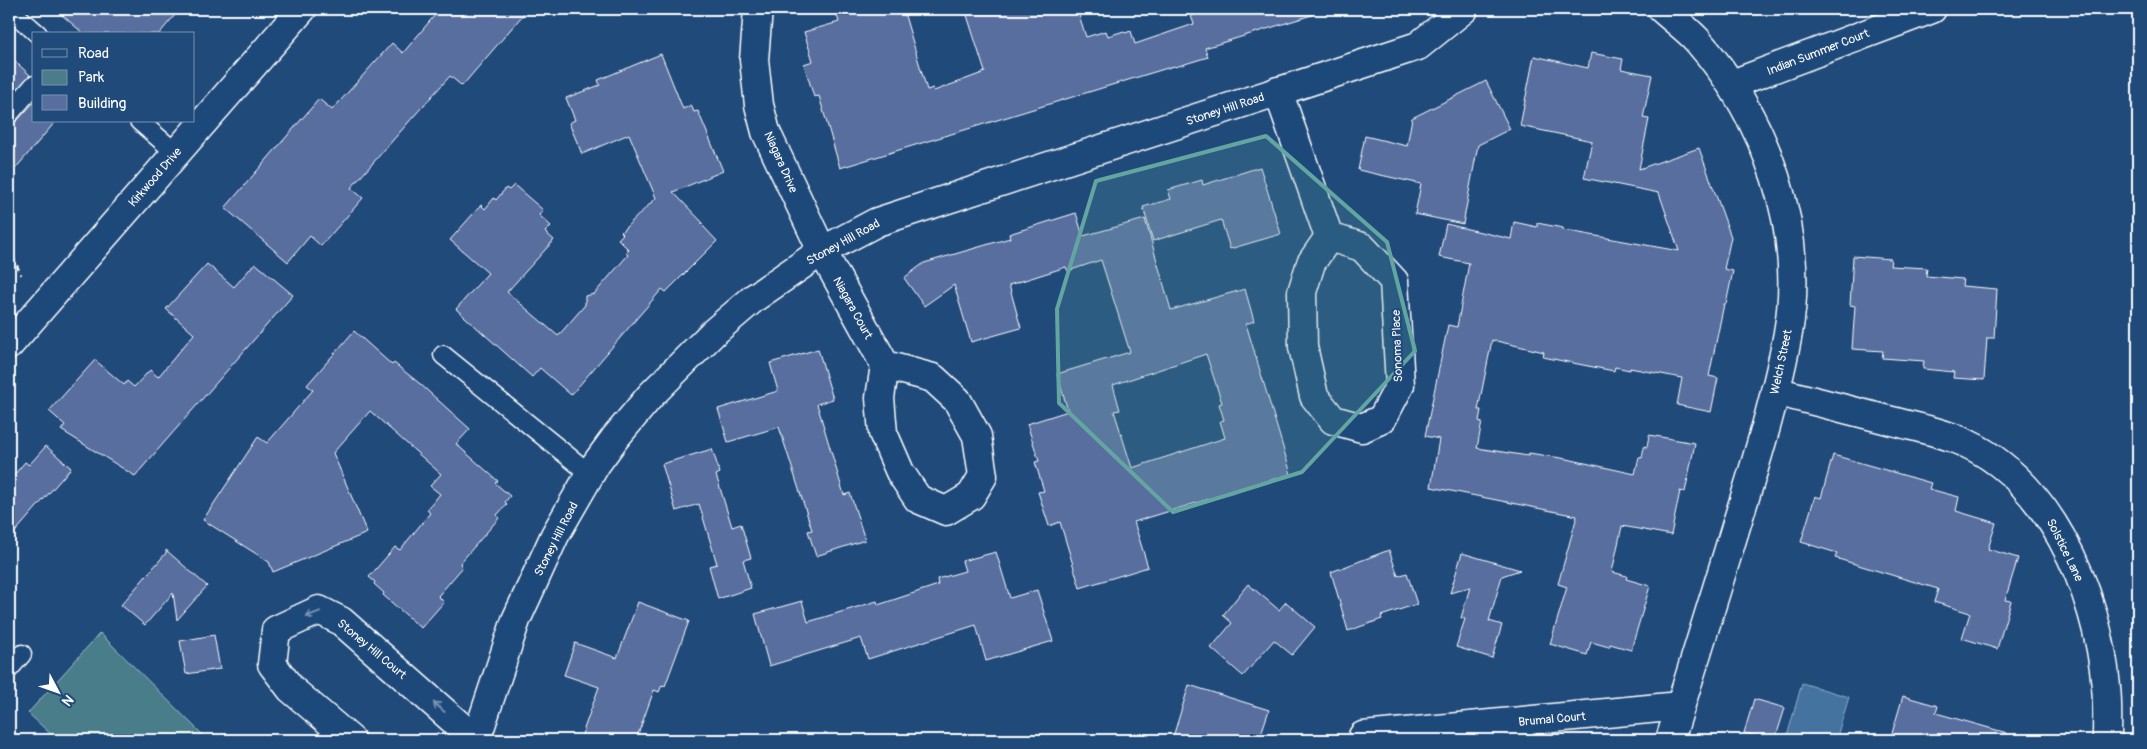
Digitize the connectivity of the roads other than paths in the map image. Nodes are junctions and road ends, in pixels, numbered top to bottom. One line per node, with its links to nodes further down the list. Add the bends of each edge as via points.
1 (9, 9): 7 (lane)
2 (302, 9): 13 (street, Kirkwood Drive)
3 (758, 9): 15 (street, Niagara Drive, via 754,60 766,132)
4 (1464, 9): 10 (street, Stoney Hill Road, via 1418,46)
5 (1662, 9): 8 (street, Welch Street, via 1696,39)
6 (1932, 9): 8 (street, Indian Summer Court)
7 (36, 32)
8 (1732, 84): 19 (street, Welch Street, via 1753,120 1772,167 1786,220 1792,276 1788,332)
9 (32, 87): 11 (lane)
10 (1278, 91): 14 (street); 15 (street, Stoney Hill Road, via 877,222)
11 (9, 114)
12 (140, 122): 13 (lane)
13 (176, 153): 16 (street, Kirkwood Drive)
14 (1329, 237): 14 (street, Sonoma Place, via 1362,247 1394,281 1400,385 1382,419 1362,428 1333,420 1314,396 1303,347 1302,292 1311,263)
15 (822, 251): 18 (street, Niagara Court); 20 (street, Stoney Hill Road, via 754,298 714,333 651,395)
16 (9, 345)
17 (443, 356): 20 (lane)
18 (885, 365): 18 (street, via 933,378 957,400 977,436 983,476 970,496 946,511 918,500 900,472 883,434 880,398)
19 (1775, 391): 23 (street, Welch Street, via 1764,437); 28 (street, Solstice Lane, via 1952,437 1986,455 2016,478 2043,507 2060,533 2084,587 2097,633 2106,687)
20 (590, 474): 26 (street, Stoney Hill Road, via 555,535 516,620)
21 (22, 654): 22 (lane)
22 (9, 669)
23 (1680, 706): 24 (street, Brumal Court); 27 (street, Welch Street)
24 (1363, 736)
25 (351, 740): 26 (street, Stoney Hill Court, one-way to 25, via 341,621 319,610 276,630 272,664 291,688)
26 (476, 740)
27 (1670, 740)
28 (2108, 740)

